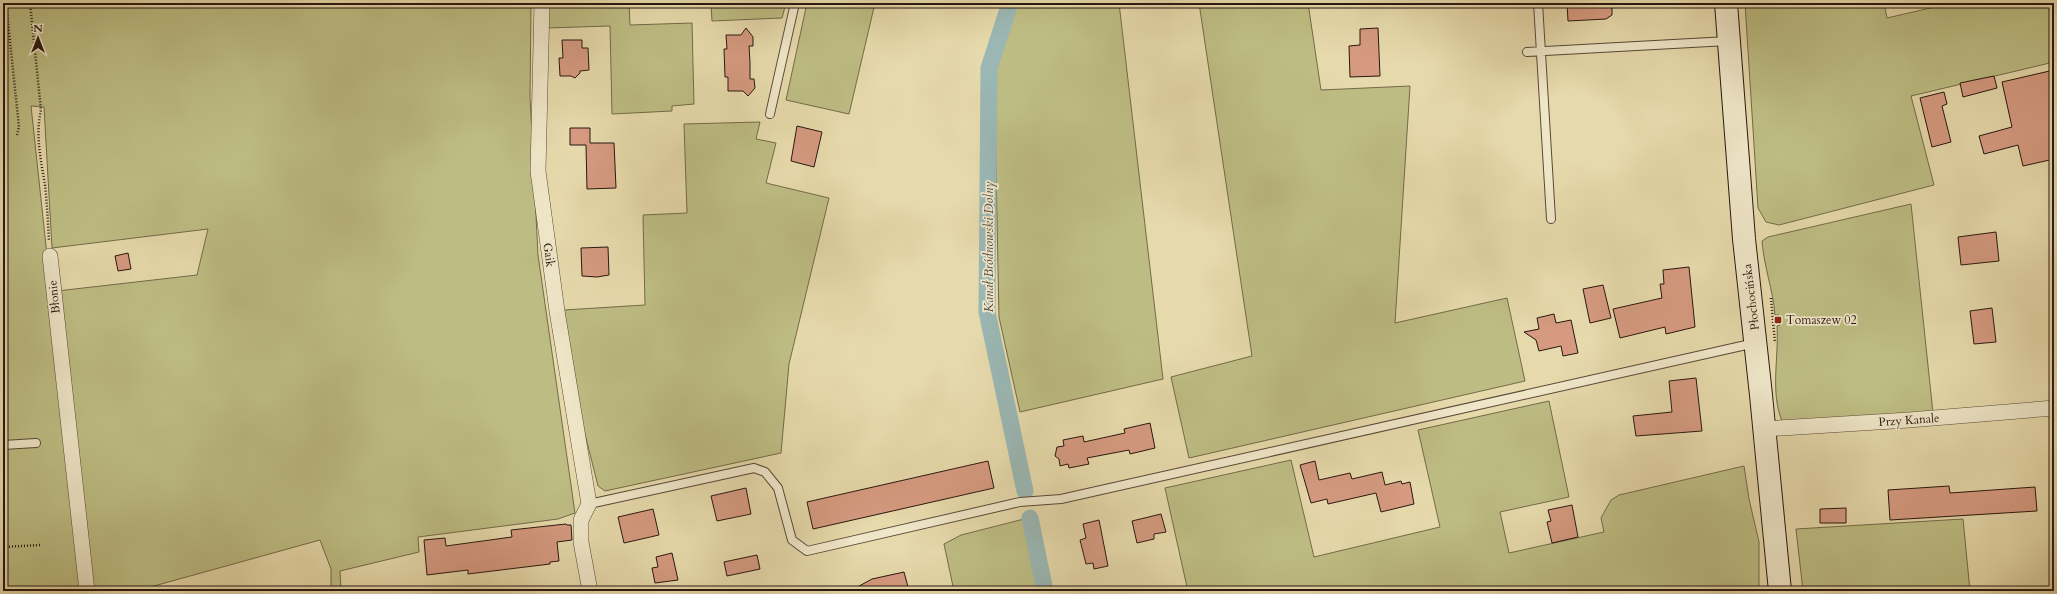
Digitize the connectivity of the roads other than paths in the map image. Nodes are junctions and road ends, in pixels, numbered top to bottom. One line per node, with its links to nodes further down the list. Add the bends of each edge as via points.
1 (542, 3): 16 (street, Gaik, via 538,171)
2 (795, 3): 8 (lane)
3 (1538, 3): 7 (lane)
4 (1726, 3): 5 (main road, Płochocińska)
5 (1729, 41): 7 (lane); 11 (main road, Płochocińska, via 1744,239)
6 (1527, 52): 7 (lane)
7 (1541, 52): 9 (lane)
8 (770, 114)
9 (1551, 220)
10 (50, 256): 17 (street, Błonie)
11 (1756, 343): 13 (main road, Płochocińska); 16 (lane, via 1061,499 1020,502 807,551 792,540 778,488 765,472 754,468)
12 (2054, 408): 13 (street, Przy Kanale)
13 (1764, 429): 19 (main road, Płochocińska)
14 (36, 443): 15 (lane)
15 (3, 445)
16 (588, 504): 18 (street, via 581,520 581,542)
17 (87, 591)
18 (590, 591)
19 (1780, 591)

